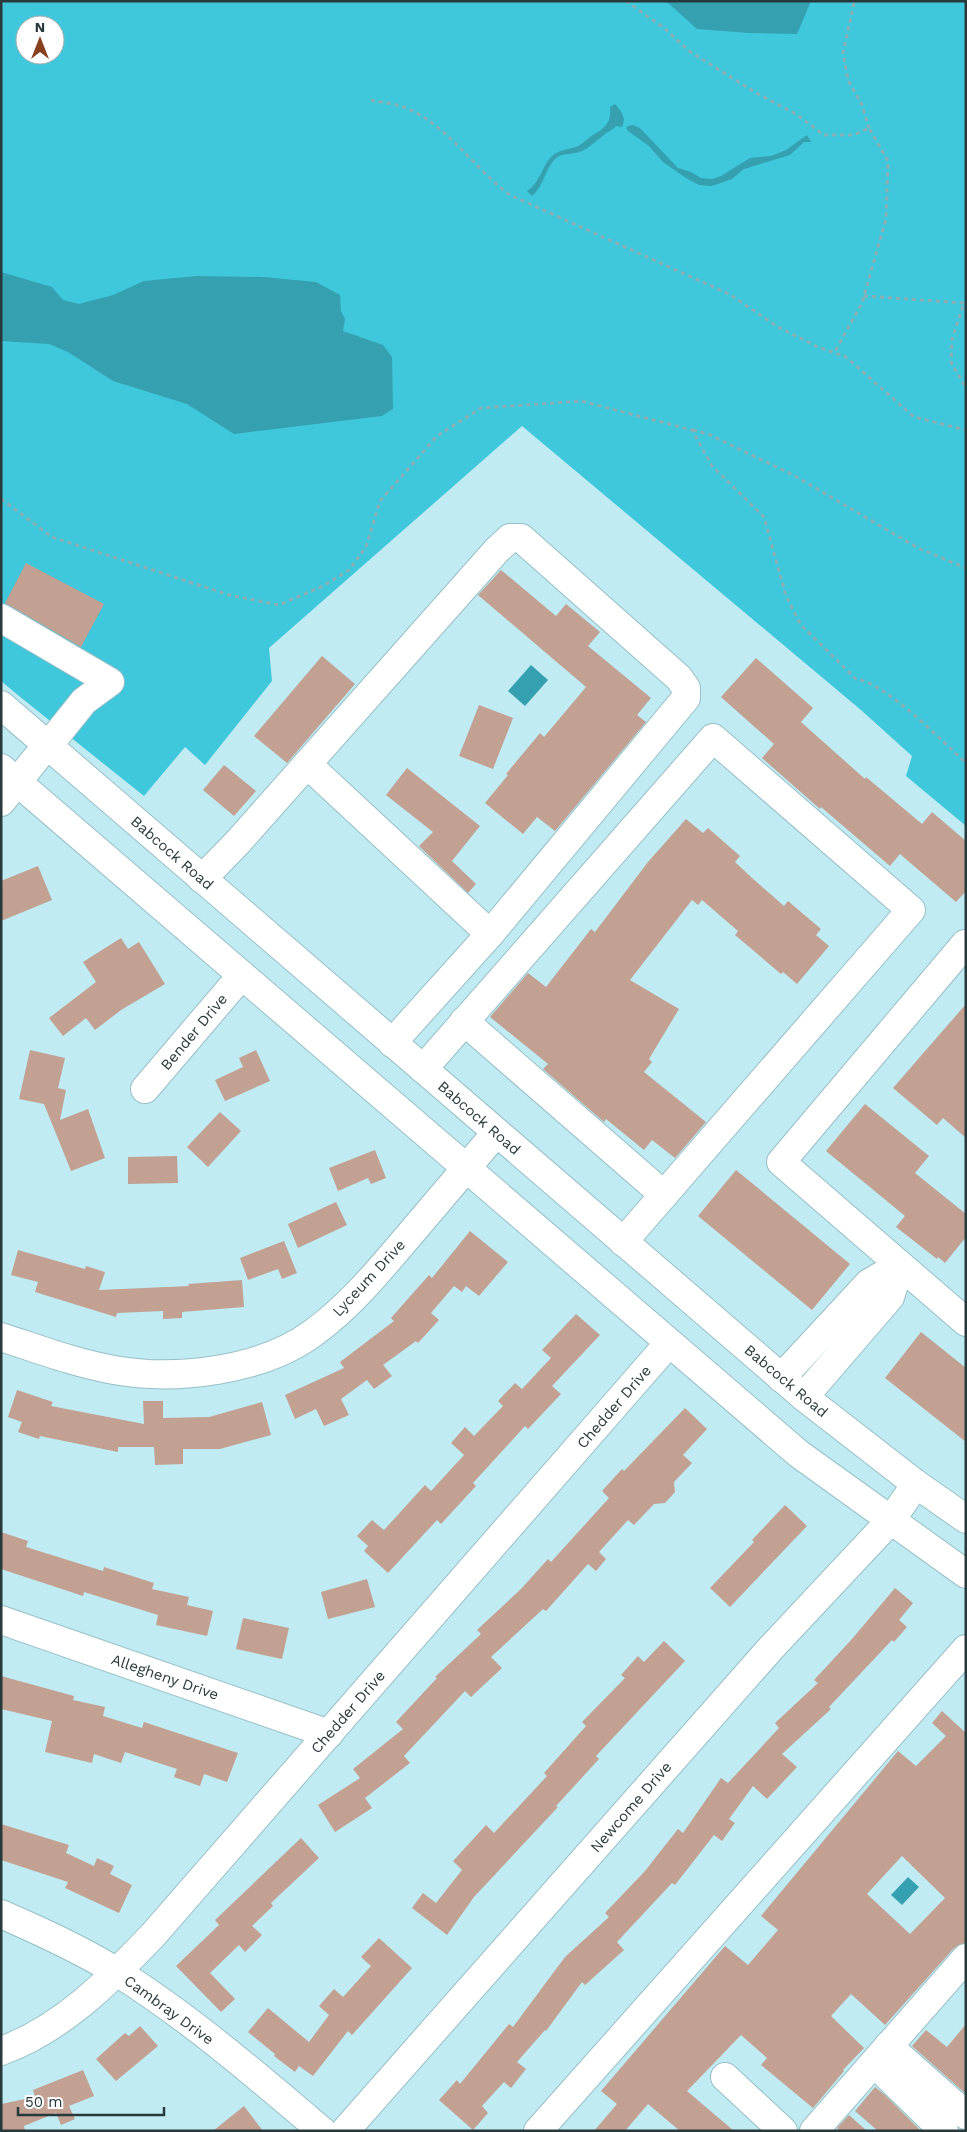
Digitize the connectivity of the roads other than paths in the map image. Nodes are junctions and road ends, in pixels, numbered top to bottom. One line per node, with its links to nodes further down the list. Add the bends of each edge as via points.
1 (1, 618): 3 (street, via 110,682 84,701)
2 (1, 705): 3 (street, Babcock Road)
3 (48, 746): 5 (street); 6 (street, Babcock Road)
4 (307, 764): 6 (street); 7 (street); 7 (street, via 510,538 521,538 679,678 686,688 686,698)
5 (7, 784): 9 (street)
6 (202, 879): 11 (street, Babcock Road)
7 (490, 934): 11 (street)
8 (966, 945): 18 (street, via 781,1162)
9 (242, 974): 13 (street, Bender Drive); 15 (street)
10 (464, 1021): 12 (street); 16 (street); 16 (street, via 714,738 721,744 911,910)
11 (392, 1042): 12 (street, Babcock Road)
12 (423, 1069): 14 (street, Babcock Road)
13 (145, 1089)
14 (496, 1133): 15 (street, Lyceum Drive); 17 (street, Babcock Road)
15 (466, 1169): 20 (street, Lyceum Drive, via 339,1313 312,1334 264,1358 205,1372 144,1374 84,1363); 21 (street)
16 (664, 1195): 17 (street)
17 (623, 1242): 22 (street, Babcock Road)
18 (900, 1265): 19 (street); 22 (street, via 870,1283); 23 (street, via 890,1297)
19 (966, 1322)
20 (1, 1337)
21 (669, 1344): 26 (street, via 799,1454); 30 (street, Chedder Drive)
22 (781, 1378): 23 (street, Babcock Road)
23 (804, 1397): 24 (street, Babcock Road)
24 (916, 1484): 25 (street, Babcock Road); 26 (street, Newcome Drive)
25 (966, 1519)
26 (890, 1520): 27 (street); 39 (street, Newcome Drive, via 771,1648)
27 (966, 1574)
28 (1, 1620): 30 (street, Allegheny Drive)
29 (966, 1649): 40 (street)
30 (329, 1734): 33 (street, Chedder Drive, via 153,1935)
31 (1, 1914): 33 (street, Cambray Drive)
32 (966, 1958): 35 (street)
33 (116, 1972): 34 (street, Chedder Drive, via 52,2026); 38 (street, Cambray Drive, via 244,2065)
34 (1, 2051)
35 (881, 2055): 37 (street); 42 (street); 43 (street)
36 (726, 2077): 41 (street)
37 (966, 2115)
38 (322, 2131)
39 (345, 2131)
40 (538, 2131)
41 (783, 2131)
42 (814, 2131)
43 (944, 2131)

